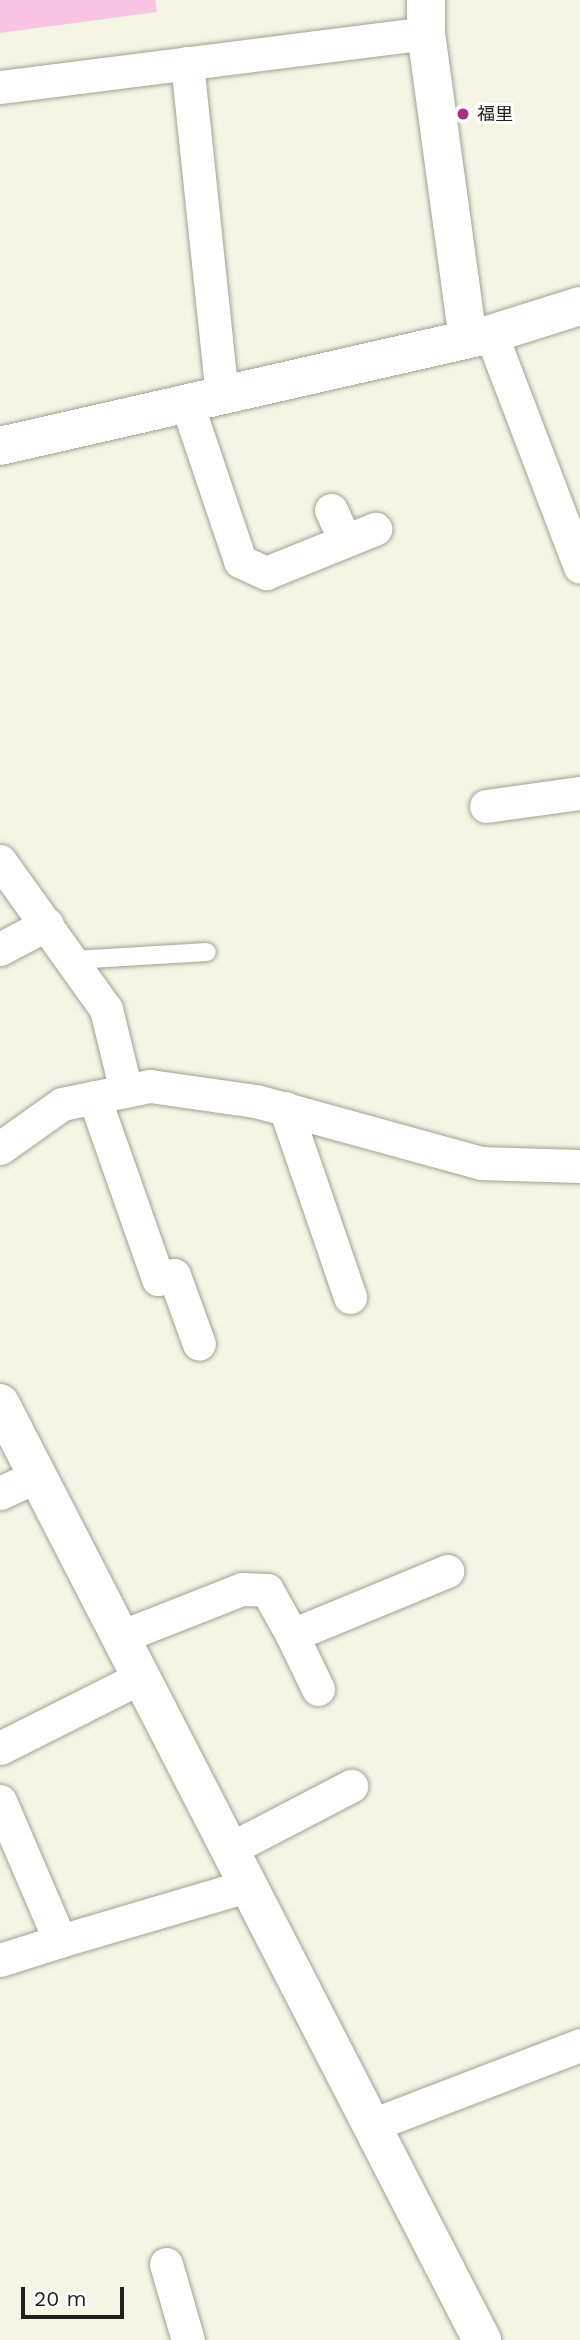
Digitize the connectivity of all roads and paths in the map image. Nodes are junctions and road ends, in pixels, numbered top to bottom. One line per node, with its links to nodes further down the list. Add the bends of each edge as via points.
1 (426, 16): 2 (street); 5 (street)
2 (187, 63): 3 (street); 6 (street)
3 (0, 87)
4 (580, 306): 5 (street)
5 (480, 336): 6 (street); 9 (street)
6 (205, 400): 7 (street); 8 (street, via 240,561 266,573 360,535)
7 (0, 446)
8 (331, 510)
9 (580, 567)
10 (580, 793): 11 (street)
11 (486, 806)
12 (0, 861): 13 (street)
13 (47, 924): 14 (street); 16 (street)
14 (0, 949)
15 (207, 952): 16 (lane)
16 (74, 960): 17 (street, via 106,1009)
17 (110, 1094): 18 (street, via 150,1086); 19 (street, via 62,1104); 22 (street, via 158,1279 174,1275)
18 (285, 1108): 20 (street, via 481,1163); 21 (street)
19 (0, 1148)
20 (580, 1166)
21 (350, 1297)
22 (199, 1343)
23 (0, 1404): 24 (street)
24 (37, 1476): 25 (street); 28 (street)
25 (0, 1493)
26 (447, 1571): 27 (street)
27 (292, 1635): 28 (street, via 267,1590 242,1589); 30 (street)
28 (120, 1637): 29 (street)
29 (139, 1678): 31 (street); 34 (street)
30 (318, 1689)
31 (0, 1748)
32 (351, 1786): 34 (street)
33 (0, 1801): 36 (street)
34 (228, 1850): 35 (street)
35 (247, 1886): 36 (street); 39 (street)
36 (60, 1941): 37 (street)
37 (0, 1960)
38 (580, 2045): 39 (street)
39 (372, 2125): 42 (street)
40 (166, 2264): 41 (street)
41 (188, 2340)
42 (482, 2340)

